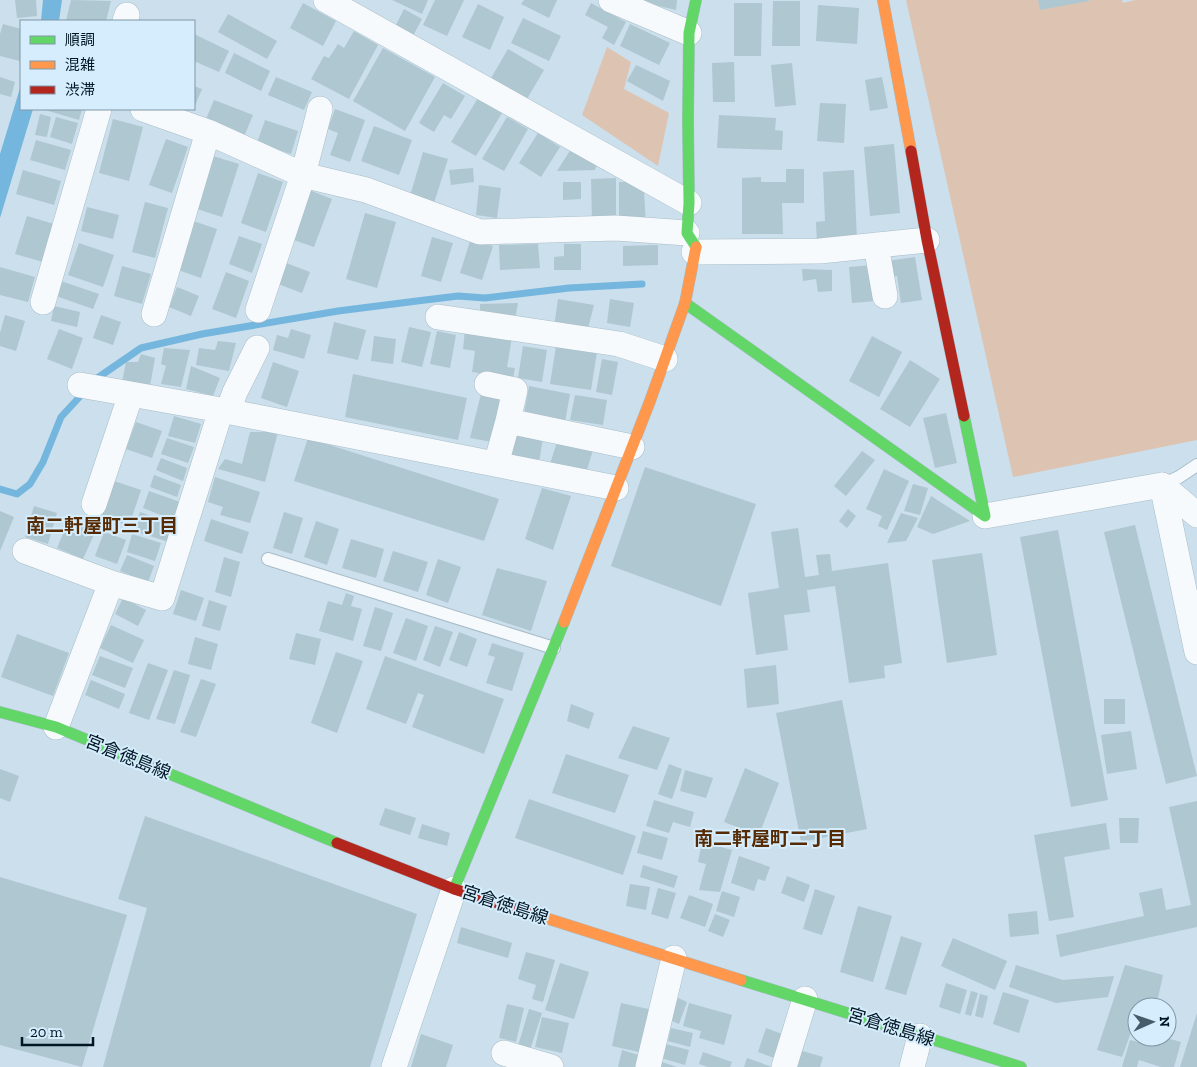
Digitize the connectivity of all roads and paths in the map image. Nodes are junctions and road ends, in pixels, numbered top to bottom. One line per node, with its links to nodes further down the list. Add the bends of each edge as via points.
1 (326, 0): 11 (street)
2 (611, 0): 5 (street)
3 (696, 0): 5 (street)
4 (883, 0): 12 (street)
5 (690, 33): 11 (street)
6 (320, 108): 10 (street)
7 (99, 110): 16 (street)
8 (146, 110): 9 (street)
9 (208, 132): 10 (street); 19 (street)
10 (303, 175): 13 (street, via 366,190 480,232 616,228); 18 (street)
11 (690, 203): 13 (street)
12 (927, 240): 14 (street); 35 (street)
13 (691, 242): 14 (street, via 820,252); 17 (street)
14 (876, 245): 15 (street)
15 (885, 296)
16 (43, 302)
17 (685, 303): 22 (street); 35 (street)
18 (258, 310)
19 (154, 314)
20 (438, 317): 22 (street, via 619,344)
21 (257, 348): 26 (street)
22 (665, 359): 28 (street)
23 (487, 384): 27 (street, via 515,390)
24 (80, 385): 25 (street)
25 (131, 394): 26 (street); 33 (street)
26 (224, 411): 29 (street); 38 (street, via 162,598)
27 (508, 421): 28 (street); 29 (street)
28 (632, 447): 32 (street)
29 (496, 464): 32 (street)
30 (1197, 464): 31 (lane)
31 (1162, 485): 34 (street); 35 (street); 40 (street)
32 (616, 488): 39 (street)
33 (94, 504)
34 (1197, 515)
35 (985, 516)
36 (25, 550): 38 (street)
37 (268, 559): 39 (lane)
38 (111, 583): 42 (street)
39 (554, 648): 43 (street)
40 (1197, 652)
41 (0, 712): 42 (street, 宮倉徳島線)
42 (56, 727): 43 (street, 宮倉徳島線)
43 (454, 889): 44 (street, 宮倉徳島線); 48 (street)
44 (674, 958): 45 (street, 宮倉徳島線); 50 (street)
45 (805, 1000): 46 (street, 宮倉徳島線); 51 (street)
46 (920, 1036): 52 (street); 53 (street, 宮倉徳島線)
47 (504, 1053): 49 (street)
48 (394, 1067)
49 (551, 1067)
50 (648, 1067)
51 (784, 1067)
52 (912, 1067)
53 (1022, 1067)

